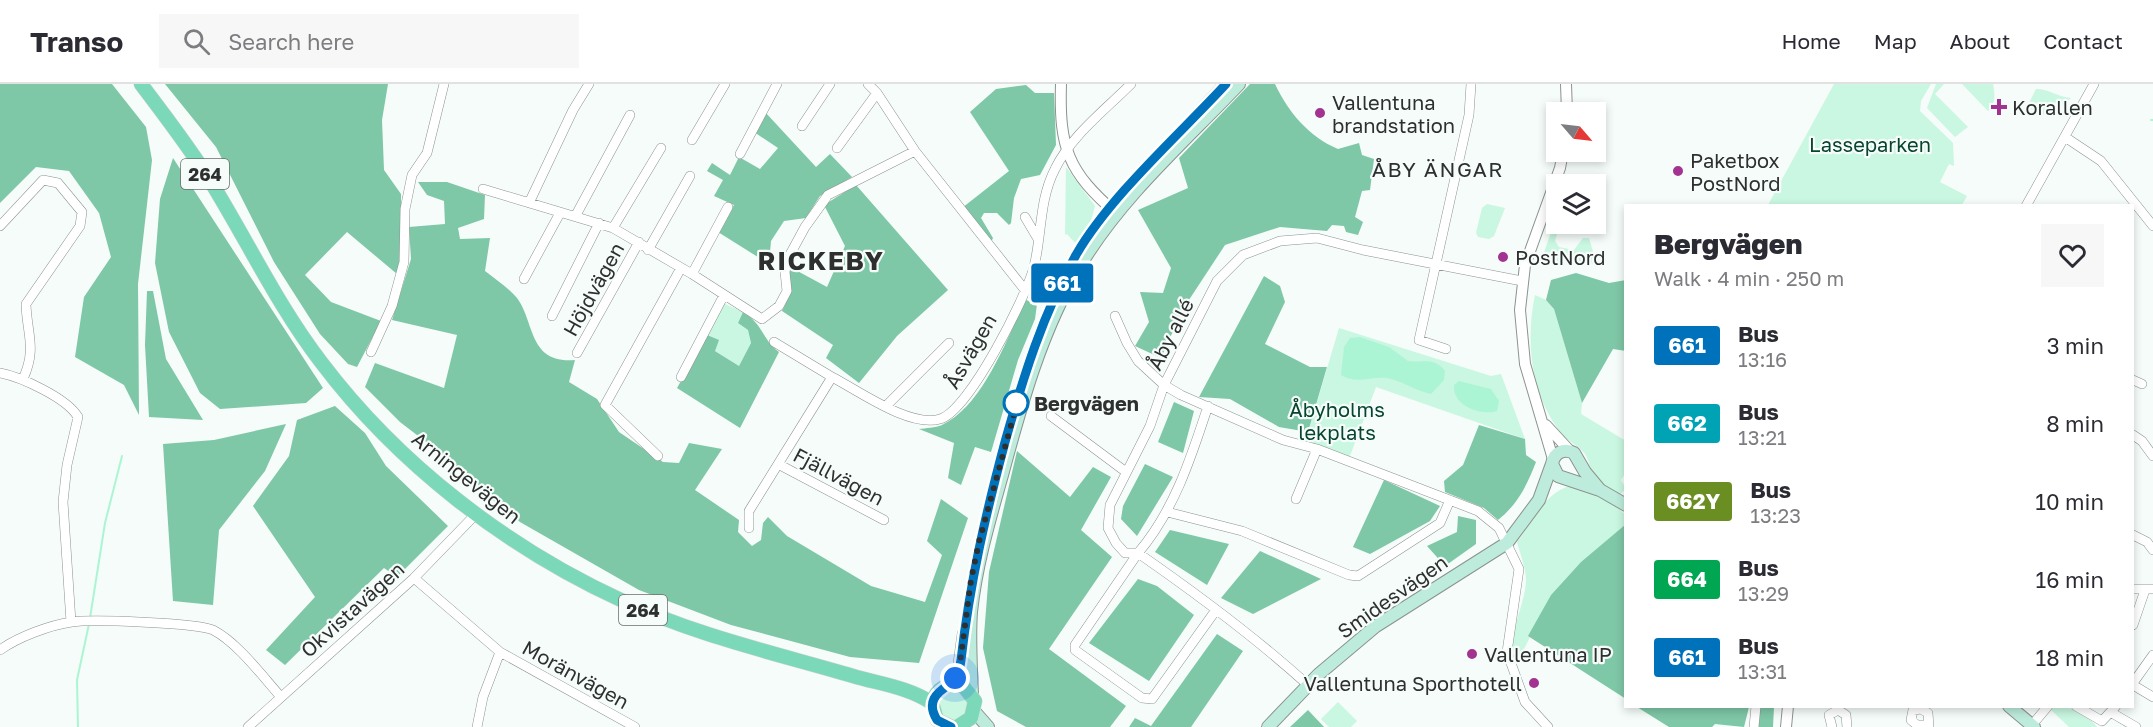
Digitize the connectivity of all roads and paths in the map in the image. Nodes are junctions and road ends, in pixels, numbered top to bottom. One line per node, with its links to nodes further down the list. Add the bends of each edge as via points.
1 (141, 84): 84 (main road, Arningevägen / 264, via 210,181 320,361 415,464)
2 (444, 84): 56 (street, via 427,153 412,176 405,209 404,262 392,306)
3 (589, 84): 29 (street)
4 (725, 84): 20 (street)
5 (777, 84): 25 (street)
6 (830, 84): 18 (street)
7 (867, 84): 15 (street)
8 (1061, 84): 23 (street, via 1062,138)
9 (1131, 84): 23 (street, Åsvägen)
10 (1226, 84): 32 (main road)
11 (1239, 84): 32 (main road)
12 (1471, 84): 43 (street, via 1469,115)
13 (1566, 84): 16 (street)
14 (2094, 84): 19 (street)
15 (877, 93): 22 (street); 24 (street)
16 (1567, 102)
17 (630, 115): 34 (street)
18 (802, 126)
19 (2065, 137): 30 (street); 37 (street, via 2101,161)
20 (692, 140)
21 (661, 148): 39 (street, Höjdvägen)
22 (837, 148)
23 (1066, 150): 32 (street, via 1077,172); 40 (street, Åsvägen, via 1049,184)
24 (915, 151): 49 (street); 50 (street, Höjdvägen, via 828,195 787,260 787,291 778,306 762,319)
25 (740, 154)
26 (1561, 162): 47 (street)
27 (690, 176): 42 (street, Höjdvägen)
28 (483, 189): 29 (street, Höjdvägen)
29 (529, 203): 33 (street, Höjdvägen)
30 (2027, 204)
31 (728, 207): 45 (street)
32 (1113, 212): 101 (main road, via 1077,254 1030,359 983,523 959,671); 104 (main road, via 1056,312 1012,437 980,553 971,613)
33 (560, 213): 34 (street, Höjdvägen); 46 (street)
34 (576, 215): 36 (street, Höjdvägen)
35 (1025, 217): 40 (street)
36 (599, 223): 39 (street, Höjdvägen); 51 (street, Höjdvägen)
37 (2152, 223)
38 (0, 226): 62 (street, via 43,180 58,183 82,212 80,226 26,304 31,360)
39 (613, 228): 41 (street, Höjdvägen)
40 (1038, 239): 49 (street, Åsvägen, via 1034,267)
41 (639, 242): 42 (street, Höjdvägen); 57 (street, Höjdvägen)
42 (648, 250): 44 (street, Höjdvägen)
43 (1434, 264): 47 (street, Åby allé); 55 (street, via 1419,340); 63 (street, Åby allé, via 1317,238 1280,241 1243,255 1217,281)
44 (681, 268): 45 (street, Höjdvägen); 58 (street)
45 (692, 273): 50 (street, Höjdvägen)
46 (524, 279)
47 (1522, 281): 67 (street, via 1520,337)
48 (663, 289): 58 (street, via 625,357)
49 (1024, 290): 64 (street, Åsvägen, via 981,376 954,411 941,419 924,422)
50 (724, 295): 60 (street)
51 (552, 316)
52 (1115, 316): 63 (street, via 1138,361)
53 (774, 342): 61 (street, Åsvägen)
54 (949, 343): 64 (street, Åsvägen)
55 (1446, 349)
56 (371, 352)
57 (577, 353)
58 (628, 362): 72 (street, via 605,405)
59 (0, 373): 62 (street)
60 (681, 377)
61 (832, 377): 64 (street, Åsvägen); 75 (street)
62 (23, 379): 95 (street, via 78,417 63,502)
63 (1164, 385): 65 (street); 76 (street, Åby allé, via 1150,426)
64 (886, 406)
65 (1208, 406): 69 (street, via 1283,440); 83 (street)
66 (1051, 416): 76 (street)
67 (1543, 423): 70 (street); 73 (street)
68 (2134, 436): 71 (street)
69 (1317, 449): 79 (street); 80 (street)
70 (1570, 451): 73 (main road, via 1557,453); 74 (main road)
71 (2153, 455)
72 (658, 456)
73 (1553, 461): 77 (main road, via 1555,473); 81 (main road)
74 (1581, 463): 77 (main road, via 1578,472); 78 (main road)
75 (778, 464): 85 (street, Fjällvägen); 86 (street, via 749,511)
76 (1126, 472): 90 (street, Åby allé, via 1110,505 1108,528 1125,553)
77 (1567, 479): 78 (main road); 81 (main road)
78 (1600, 490): 82 (main road)
79 (1296, 499)
80 (1450, 500): 83 (street, via 1440,523 1358,576 1242,531); 88 (street, via 1485,517 1499,528)
81 (1539, 500): 88 (main road, Smidesvägen)
82 (1624, 504)
83 (1167, 512): 90 (street)
84 (476, 514): 91 (street, Okvistavägen); 103 (main road, Arningevägen / 264, via 585,583 669,622)
85 (884, 520)
86 (749, 528)
87 (2134, 536): 89 (street)
88 (1508, 543): 102 (main road, Smidesvägen, via 1376,626); 124 (street, via 1519,569 1504,650 1525,702)
89 (2153, 550)
90 (1137, 553): 94 (street); 94 (street, via 1074,645 1077,654 1142,698 1152,699)
91 (414, 578): 98 (street, Moränvägen); 105 (street, Okvistavägen)
92 (2134, 589): 93 (street)
93 (2149, 590): 96 (street)
94 (1216, 610): 102 (street)
95 (70, 622): 97 (street); 105 (street, via 187,624 212,629)
96 (2134, 623)
97 (0, 650)
98 (500, 652): 117 (street, Moränvägen); 118 (street, Moränvägen)
99 (2153, 655): 100 (street)
100 (2134, 679): 106 (street)
101 (948, 685): 103 (main road, Arningevägen / 264); 104 (main road, via 963,686); 107 (main road, via 935,694)
102 (1308, 685): 123 (main road, Smidesvägen)
103 (892, 686): 107 (main road, Arningevägen / 264, via 922,696)
104 (972, 694): 114 (main road)
105 (281, 697): 116 (street, Okvistavägen)
106 (2153, 697)
107 (932, 707): 119 (main road); 120 (main road, Arningevägen, via 941,724)
108 (1756, 708): 125 (street)
109 (1788, 708): 126 (street)
110 (2011, 708): 115 (main road)
111 (2046, 708): 115 (street)
112 (2079, 708): 113 (street, via 2102,721)
113 (2114, 710): 129 (street)
114 (975, 711): 121 (main road); 122 (main road)
115 (2033, 726)
116 (248, 727)
117 (477, 727)
118 (635, 727)
119 (932, 727)
120 (951, 727)
121 (960, 727)
122 (988, 727)
123 (1268, 727)
124 (1548, 727)
125 (1754, 727)
126 (1786, 727)
127 (1832, 727): 128 (street, via 1829,715 1838,710 1846,715)
128 (1847, 727)
129 (2136, 727)

